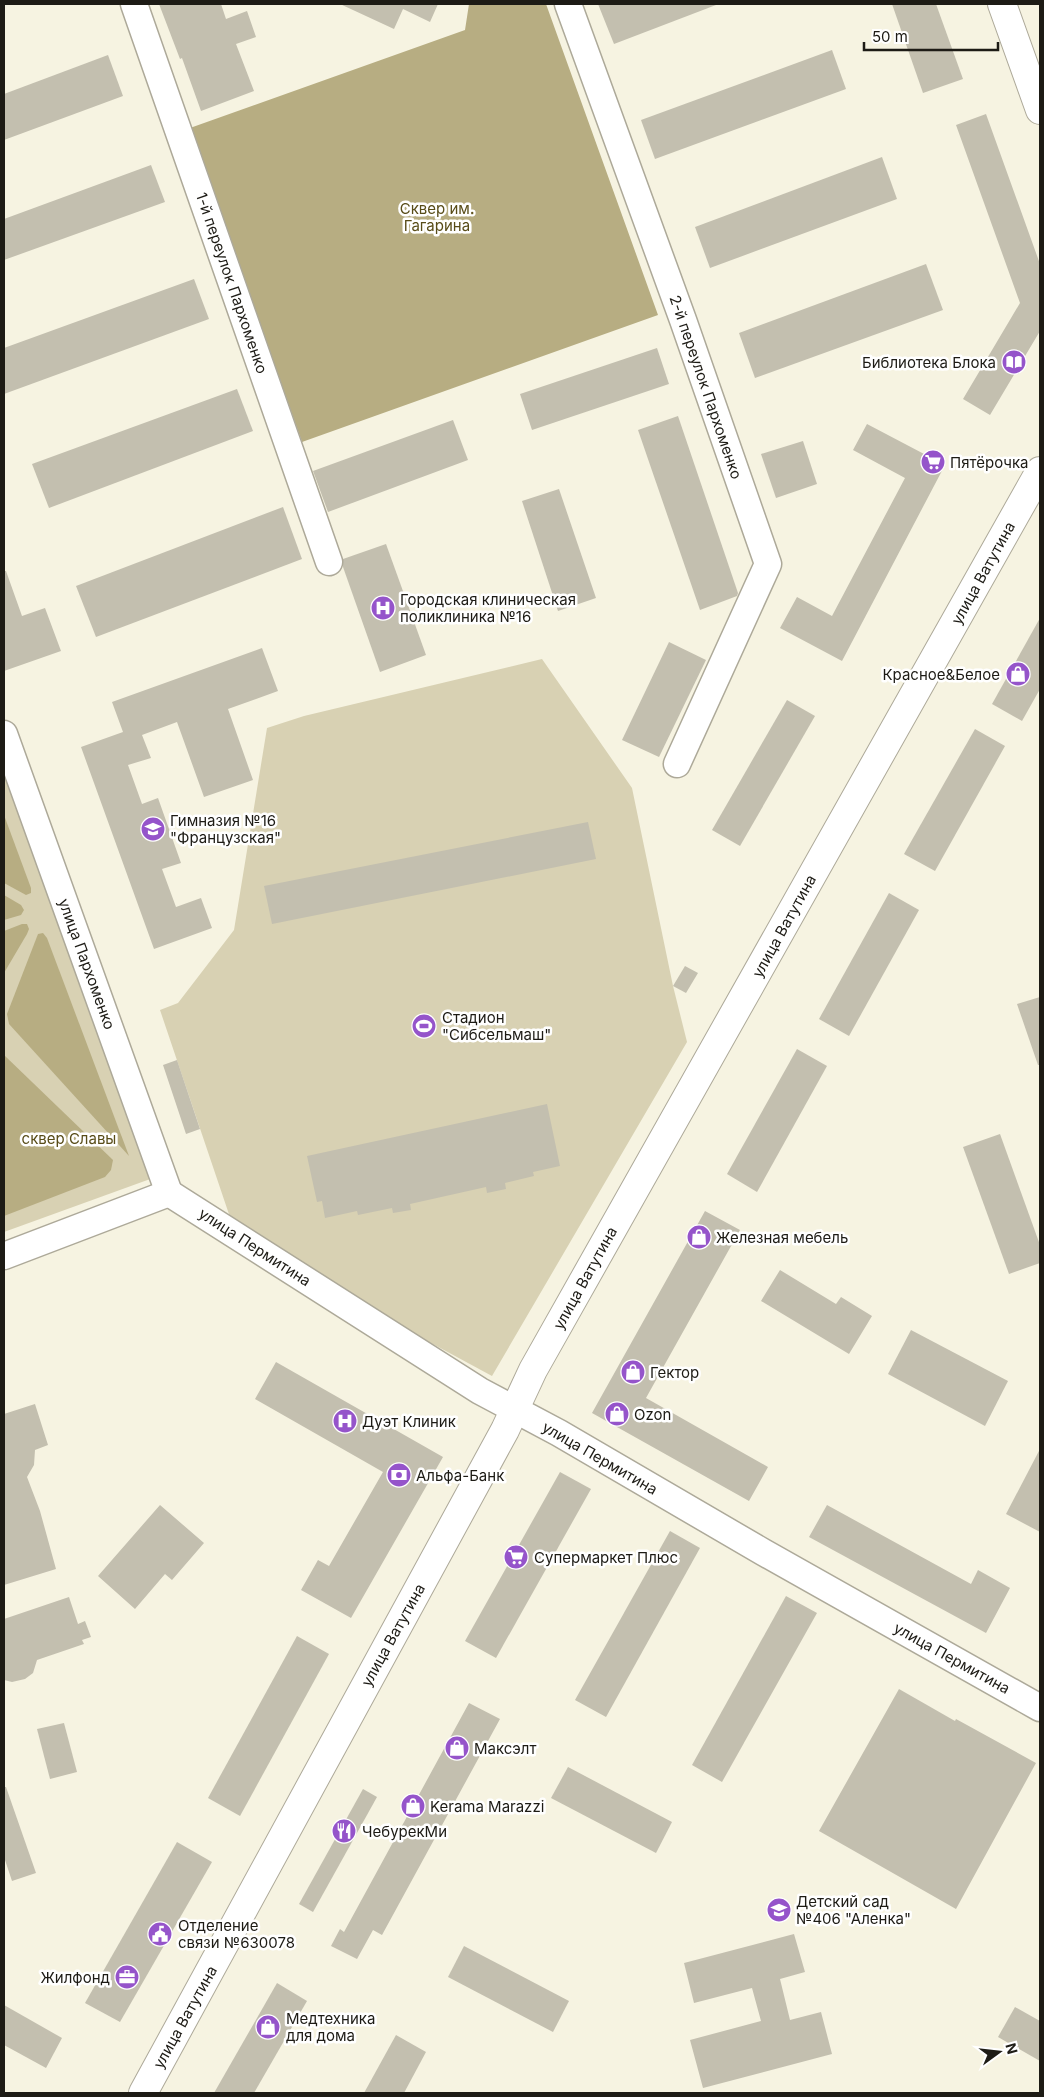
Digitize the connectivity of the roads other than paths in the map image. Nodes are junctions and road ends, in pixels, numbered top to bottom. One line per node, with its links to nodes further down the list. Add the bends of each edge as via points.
1 (134, 4): 6 (street, 1-й переулок Пархоменко)
2 (568, 4): 8 (street, 2-й переулок Пархоменко, via 768,564)
3 (1002, 4): 4 (main road)
4 (1040, 110)
5 (1040, 471): 11 (main road, улица Ватутина, via 534,1370)
6 (330, 562)
7 (4, 734): 9 (street, улица Пархоменко)
8 (677, 764)
9 (170, 1193): 10 (street); 11 (street, улица Пермитина, via 480,1391)
10 (4, 1256)
11 (515, 1410): 12 (street, улица Пермитина); 13 (main road, улица Ватутина)
12 (1040, 1708)
13 (143, 2093)

